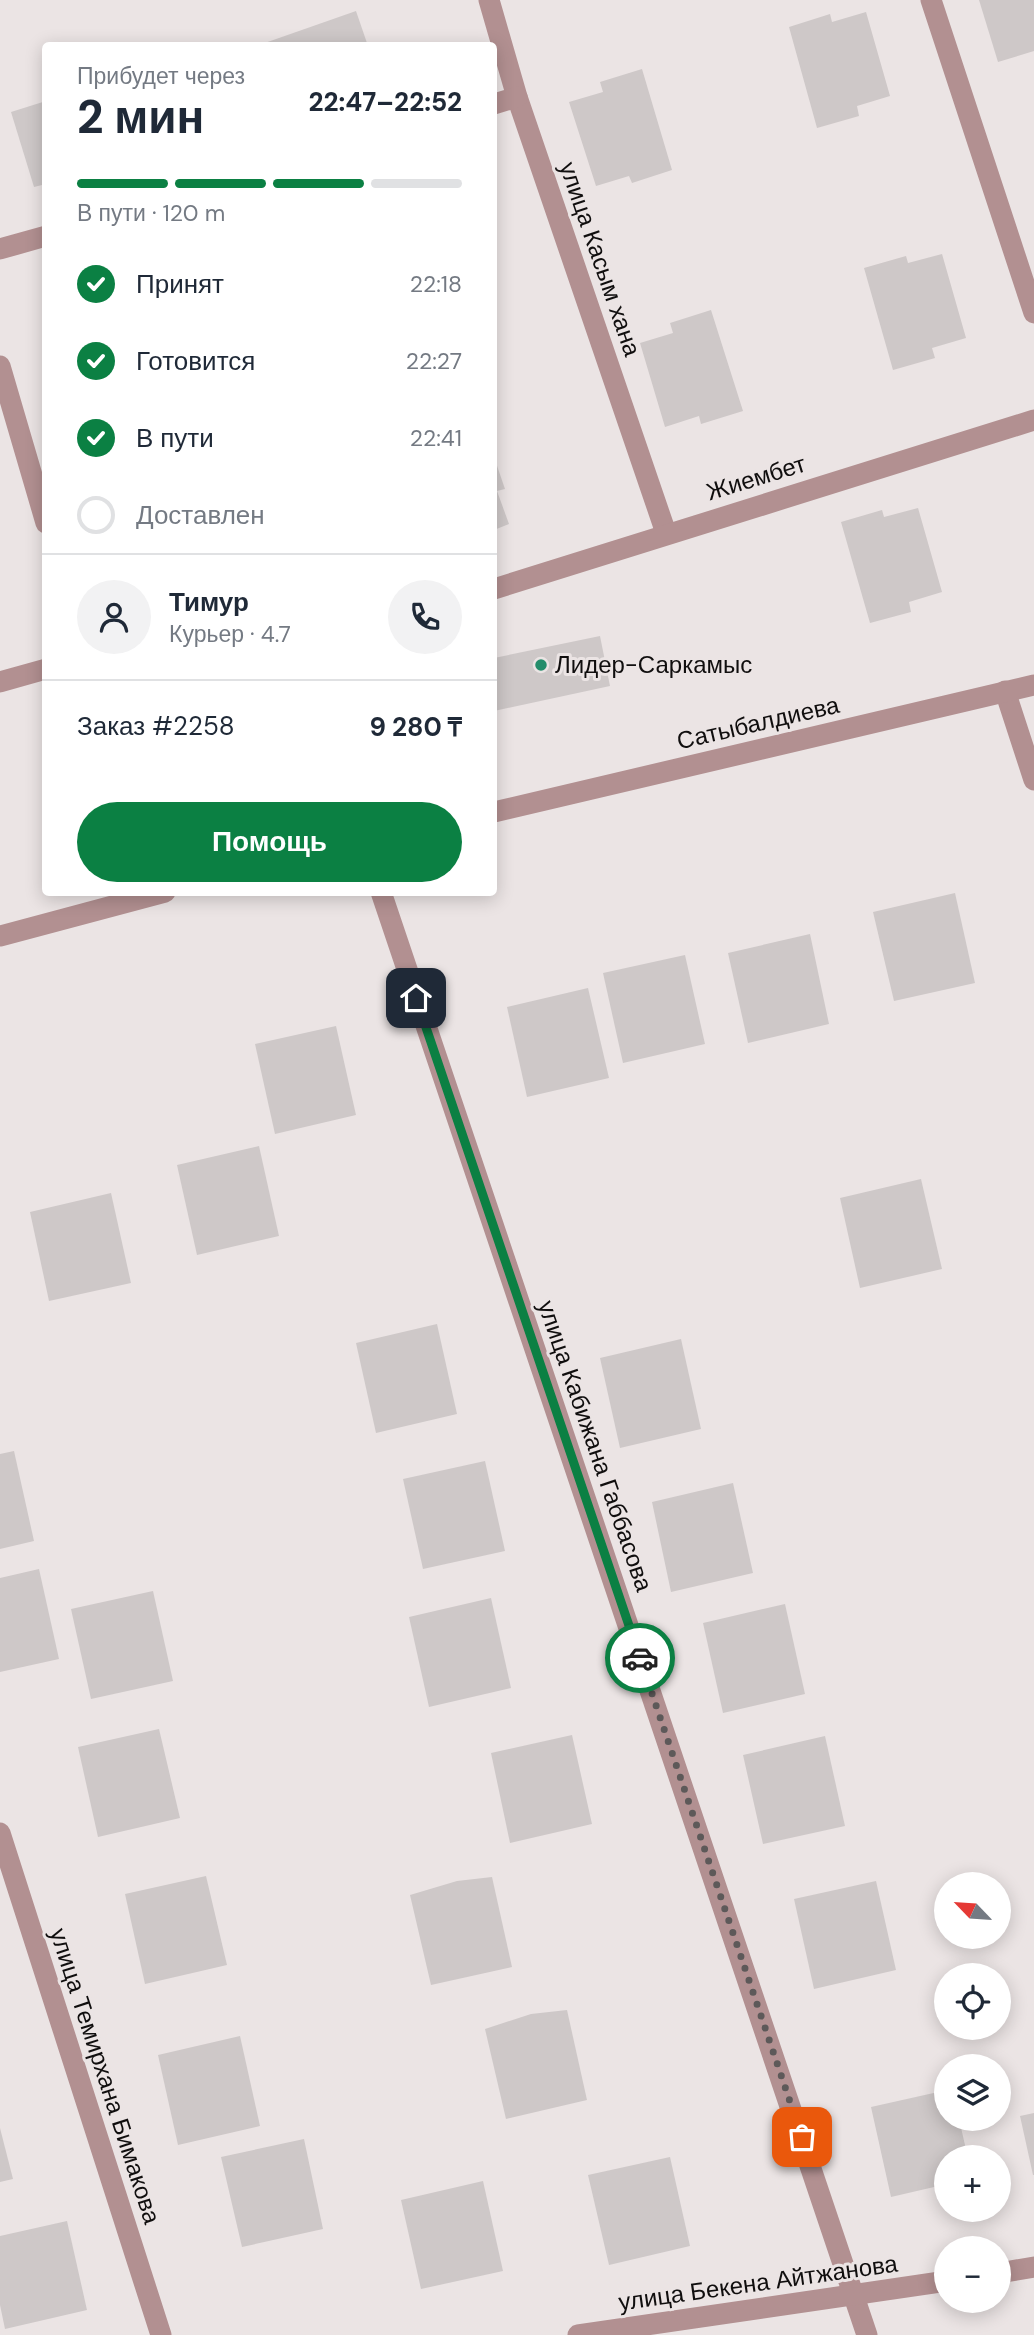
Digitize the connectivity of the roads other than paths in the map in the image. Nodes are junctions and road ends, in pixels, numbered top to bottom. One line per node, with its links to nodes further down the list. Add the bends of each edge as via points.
1 (489, 0): 3 (street, улица Касым хана)
2 (930, 0): 7 (street)
3 (517, 97): 4 (street); 11 (street, улица Касым хана)
4 (497, 103)
5 (42, 237): 6 (street)
6 (0, 249)
7 (1034, 313)
8 (0, 366): 10 (street)
9 (1034, 420): 11 (street, Жиембет)
10 (42, 509)
11 (666, 533): 12 (street, Жиембет)
12 (497, 588)
13 (42, 670): 14 (street)
14 (0, 682)
15 (1034, 685): 16 (street, Сатыбалдиева)
16 (1005, 691): 17 (street); 18 (street, Сатыбалдиева)
17 (1034, 780)
18 (497, 811)
19 (149, 896): 21 (street)
20 (381, 896): 26 (street, улица Кабижана Габбасова)
21 (0, 936)
22 (0, 1833): 27 (street, улица Темирхана Бимакова)
23 (1034, 2267): 24 (street)
24 (1011, 2271)
25 (934, 2283): 26 (street, улица Бекена Айтжанова)
26 (855, 2296): 28 (street, улица Бекена Айтжанова); 29 (street, улица Кабижана Габбасова)
27 (161, 2335)
28 (578, 2335)
29 (867, 2335)

